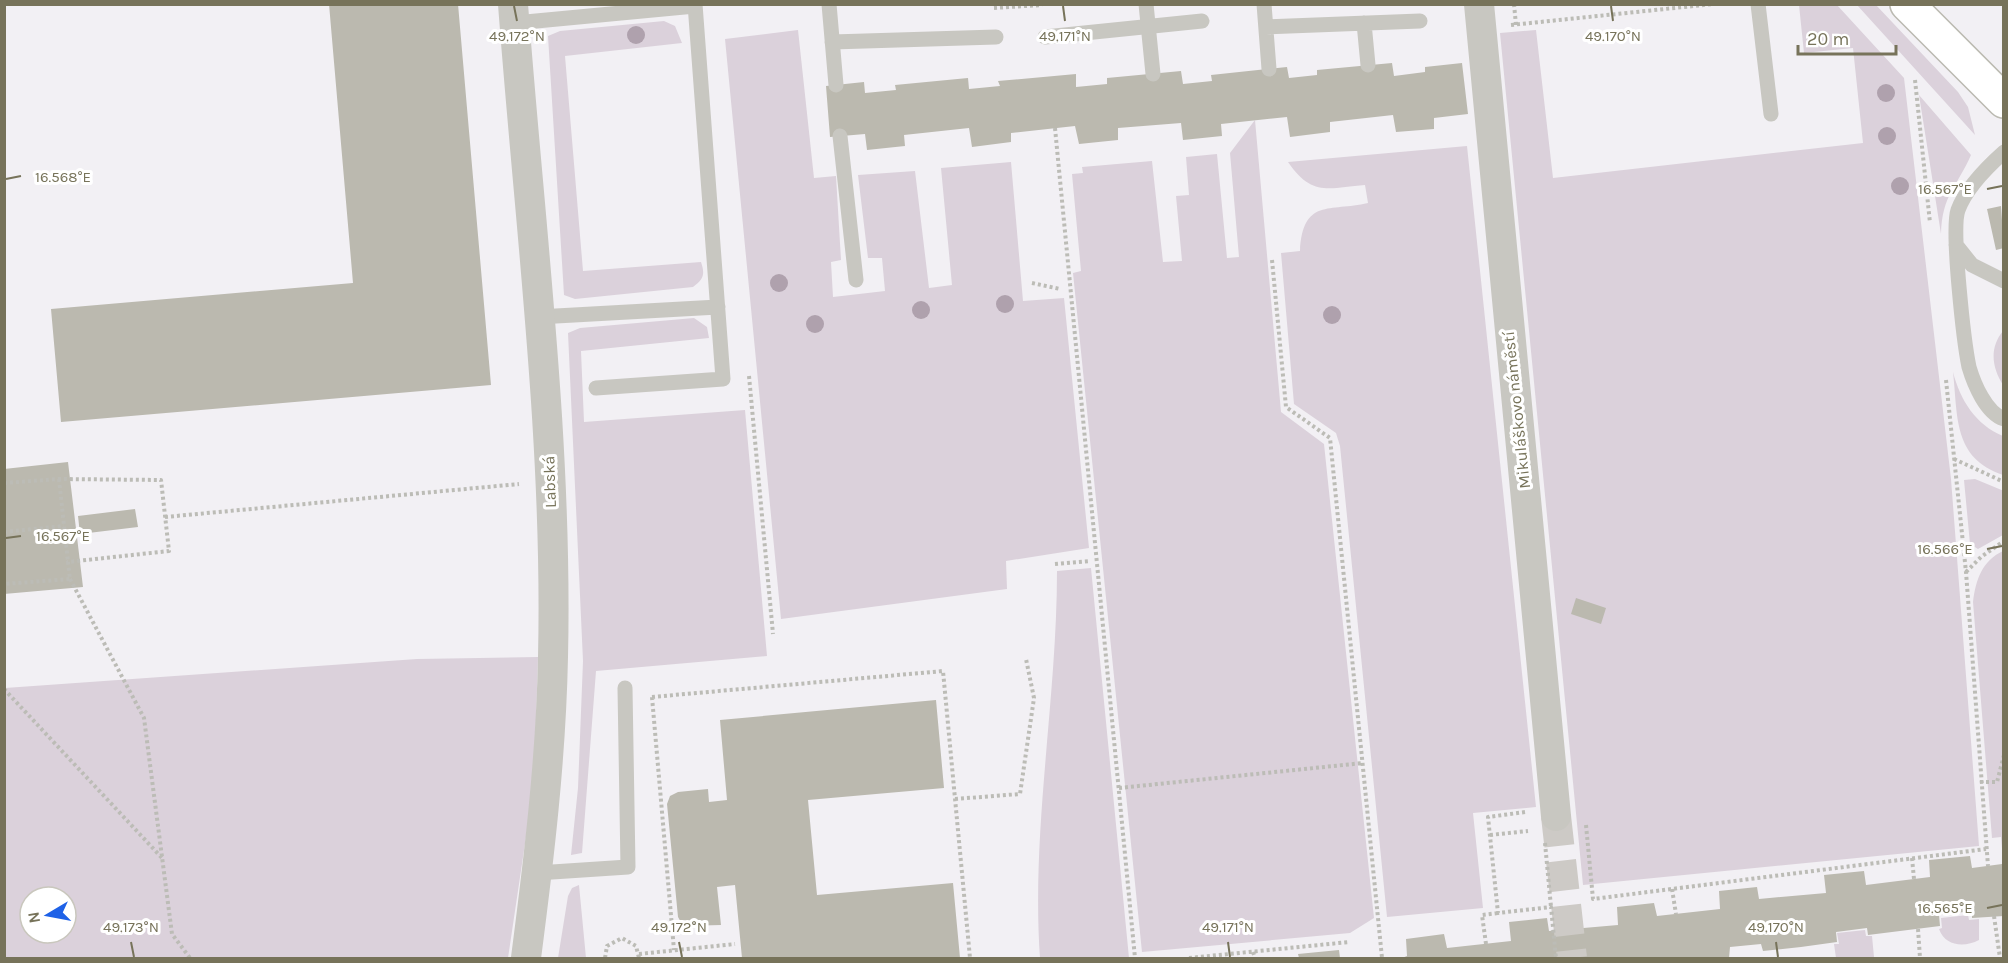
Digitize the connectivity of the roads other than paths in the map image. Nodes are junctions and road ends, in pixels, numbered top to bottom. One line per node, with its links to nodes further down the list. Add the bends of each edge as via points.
1 (829, 4): 16 (lane)
2 (1146, 4): 12 (lane)
3 (1264, 4): 13 (lane)
4 (1758, 4): 22 (lane)
5 (1907, 4): 21 (street)
6 (695, 5): 7 (lane); 28 (lane)
7 (514, 14): 29 (street, Labská)
8 (1479, 16): 33 (street, Mikuláškovo náměstí)
9 (1202, 21): 12 (lane)
10 (1420, 21): 11 (lane)
11 (1364, 23): 13 (lane); 17 (lane)
12 (1148, 26): 15 (lane); 19 (lane)
13 (1266, 27): 18 (lane)
14 (996, 37): 16 (lane)
15 (1045, 37)
16 (832, 42): 20 (lane)
17 (1368, 65)
18 (1269, 69)
19 (1153, 74)
20 (836, 85)
21 (2004, 101)
22 (1771, 114)
23 (840, 136): 26 (lane)
24 (2004, 152): 25 (lane, via 1973,184 1957,211)
25 (1956, 245): 27 (lane, via 1972,265); 31 (lane, via 1970,367 1984,402 1997,417)
26 (856, 280)
27 (2004, 281)
28 (718, 307): 29 (lane); 30 (lane, via 723,379)
29 (538, 317): 34 (street, Labská, via 549,481 553,656 546,809)
30 (596, 388)
31 (2004, 419)
32 (625, 688): 34 (lane, via 628,867)
33 (1547, 824)
34 (537, 873): 35 (street, Labská)
35 (526, 958)

